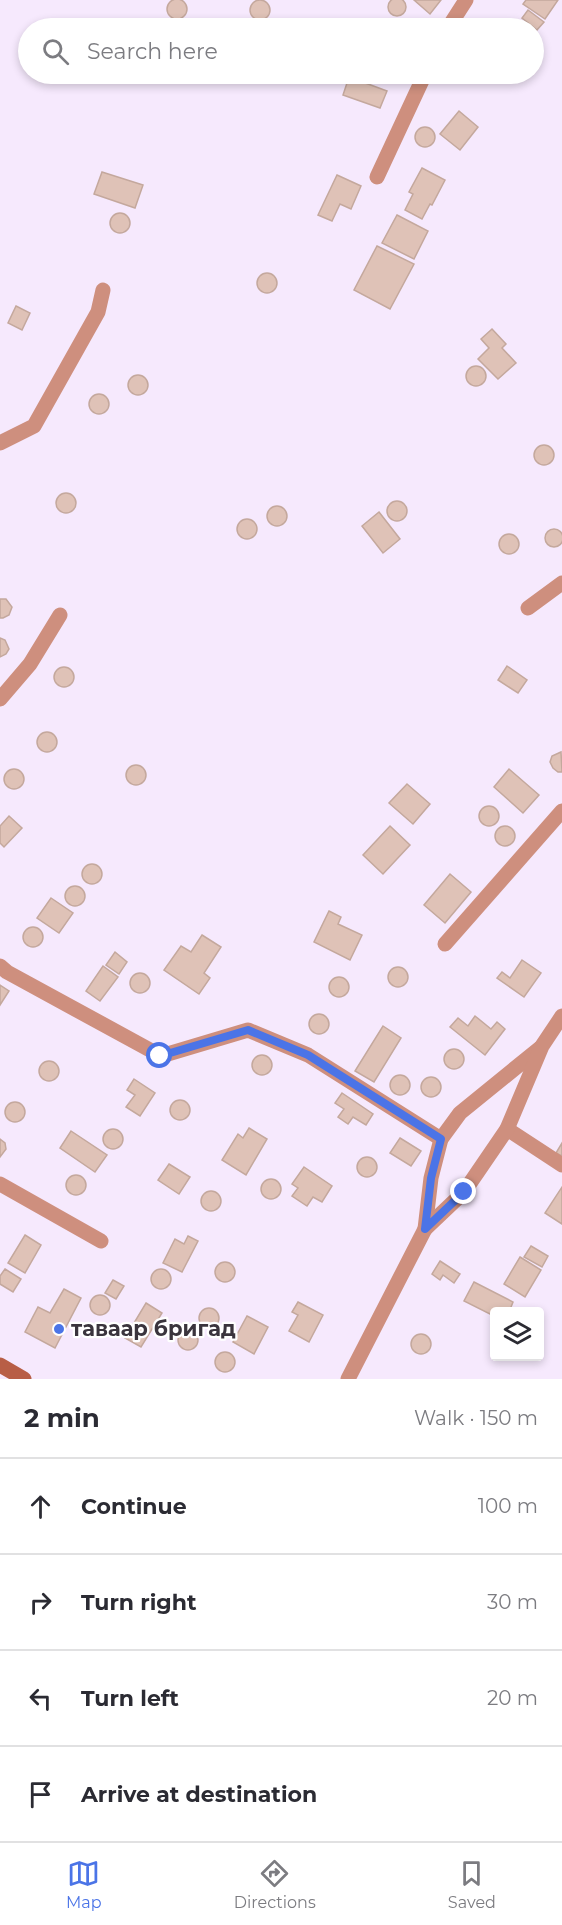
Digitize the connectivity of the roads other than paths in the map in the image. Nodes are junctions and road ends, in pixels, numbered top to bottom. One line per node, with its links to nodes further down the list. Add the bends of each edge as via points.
1 (466, 0): 2 (street)
2 (454, 18)
3 (421, 84): 4 (street)
4 (377, 177)
5 (104, 290): 6 (street, via 98,312 34,426)
6 (0, 443)
7 (562, 583): 8 (street)
8 (528, 608)
9 (60, 615): 10 (street, via 30,664)
10 (0, 699)
11 (562, 812): 12 (street)
12 (446, 944)
13 (0, 966): 17 (street, via 160,1056 248,1030 308,1055)
14 (562, 1016): 15 (street)
15 (542, 1046): 16 (street); 17 (street, via 460,1113)
16 (507, 1129): 18 (street); 20 (street, via 464,1192)
17 (441, 1139): 20 (street, via 431,1178)
18 (562, 1165)
19 (0, 1184): 21 (street)
20 (425, 1229): 24 (street)
21 (101, 1241)
22 (0, 1365): 23 (main road)
23 (24, 1379)
24 (348, 1379)

